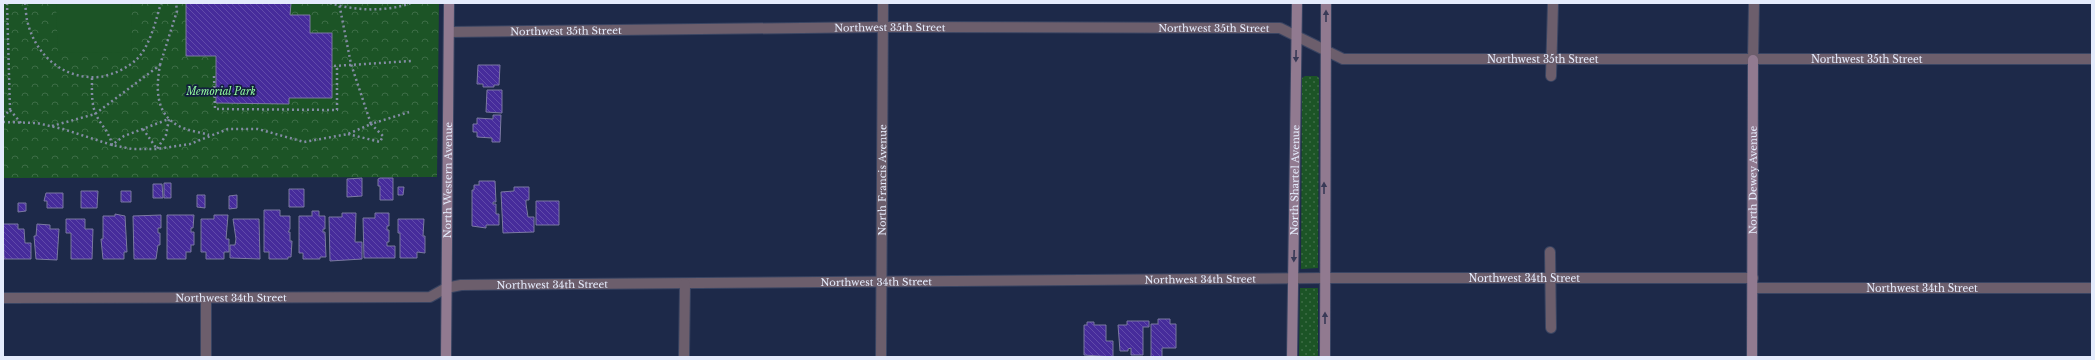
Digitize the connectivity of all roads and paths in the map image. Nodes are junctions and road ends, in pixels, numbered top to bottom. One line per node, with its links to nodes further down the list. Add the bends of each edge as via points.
1 (7, 3): 27 (path)
2 (25, 3): 26 (path, via 28,24 39,48 57,68 83,78)
3 (161, 3): 26 (path, via 153,31 138,58 112,75)
4 (176, 3): 23 (path, via 173,24)
5 (330, 3): 13 (path)
6 (411, 3): 13 (path, via 389,8 355,9)
7 (449, 3): 15 (street, North Western Avenue)
8 (883, 3): 14 (street, North Francis Avenue)
9 (1297, 3): 16 (street, North Shartel Avenue)
10 (1326, 3): 17 (street, one-way to 10)
11 (1553, 3): 19 (street)
12 (1754, 3): 20 (street, North Dewey Avenue)
13 (339, 4): 22 (path)
14 (883, 28): 15 (street, Northwest 35th Street); 16 (street, Northwest 35th Street, via 1280,28); 45 (street, North Francis Avenue)
15 (449, 32): 48 (street, North Western Avenue)
16 (1297, 36): 17 (street, Northwest 35th Street); 44 (street, North Shartel Avenue, one-way to 44)
17 (1325, 51): 19 (street, Northwest 35th Street, via 1343,60); 42 (street, one-way to 17)
18 (2092, 59): 20 (street, Northwest 35th Street)
19 (1552, 60): 20 (street, Northwest 35th Street); 25 (street)
20 (1753, 60): 46 (street, North Dewey Avenue)
21 (411, 61): 22 (path)
22 (351, 64): 24 (path, via 336,66 338,110 215,109); 34 (path)
23 (160, 65): 29 (path); 31 (path, via 156,85 158,103)
24 (214, 76)
25 (1552, 76)
26 (92, 78): 29 (path)
27 (10, 110): 30 (path); 33 (path)
28 (409, 112): 34 (path)
29 (95, 114): 35 (path); 39 (path, via 111,139)
30 (3, 116)
31 (169, 119): 36 (path); 38 (path, via 179,126); 40 (path, via 166,135)
32 (3, 122): 33 (path)
33 (21, 122): 35 (path, via 37,122)
34 (371, 124): 37 (path); 37 (path, via 383,136 380,142)
35 (52, 126): 39 (path)
36 (143, 128): 39 (path, via 124,136); 40 (path)
37 (348, 134): 38 (path, via 304,142 258,129 228,129)
38 (210, 136): 40 (path, via 190,144)
39 (112, 145): 40 (path)
40 (157, 150)
41 (1550, 252): 43 (street)
42 (1325, 278): 43 (street, Northwest 34th Street); 44 (street, Northwest 34th Street); 58 (street, one-way to 42)
43 (1550, 278): 46 (street, Northwest 34th Street); 52 (street)
44 (1293, 279): 45 (street, Northwest 34th Street); 57 (street, North Shartel Avenue)
45 (882, 282): 47 (street, Northwest 34th Street); 56 (street, North Francis Avenue)
46 (1753, 283): 49 (street, Northwest 34th Street); 59 (street, North Dewey Avenue)
47 (685, 284): 48 (street, Northwest 34th Street); 55 (street)
48 (446, 288): 51 (street, Northwest 34th Street, via 430,298); 54 (street, North Western Avenue)
49 (2092, 288)
50 (3, 298): 51 (street, Northwest 34th Street)
51 (206, 298): 53 (street)
52 (1551, 328)
53 (206, 357)
54 (446, 357)
55 (684, 357)
56 (881, 357)
57 (1292, 357)
58 (1325, 357)
59 (1752, 357)

